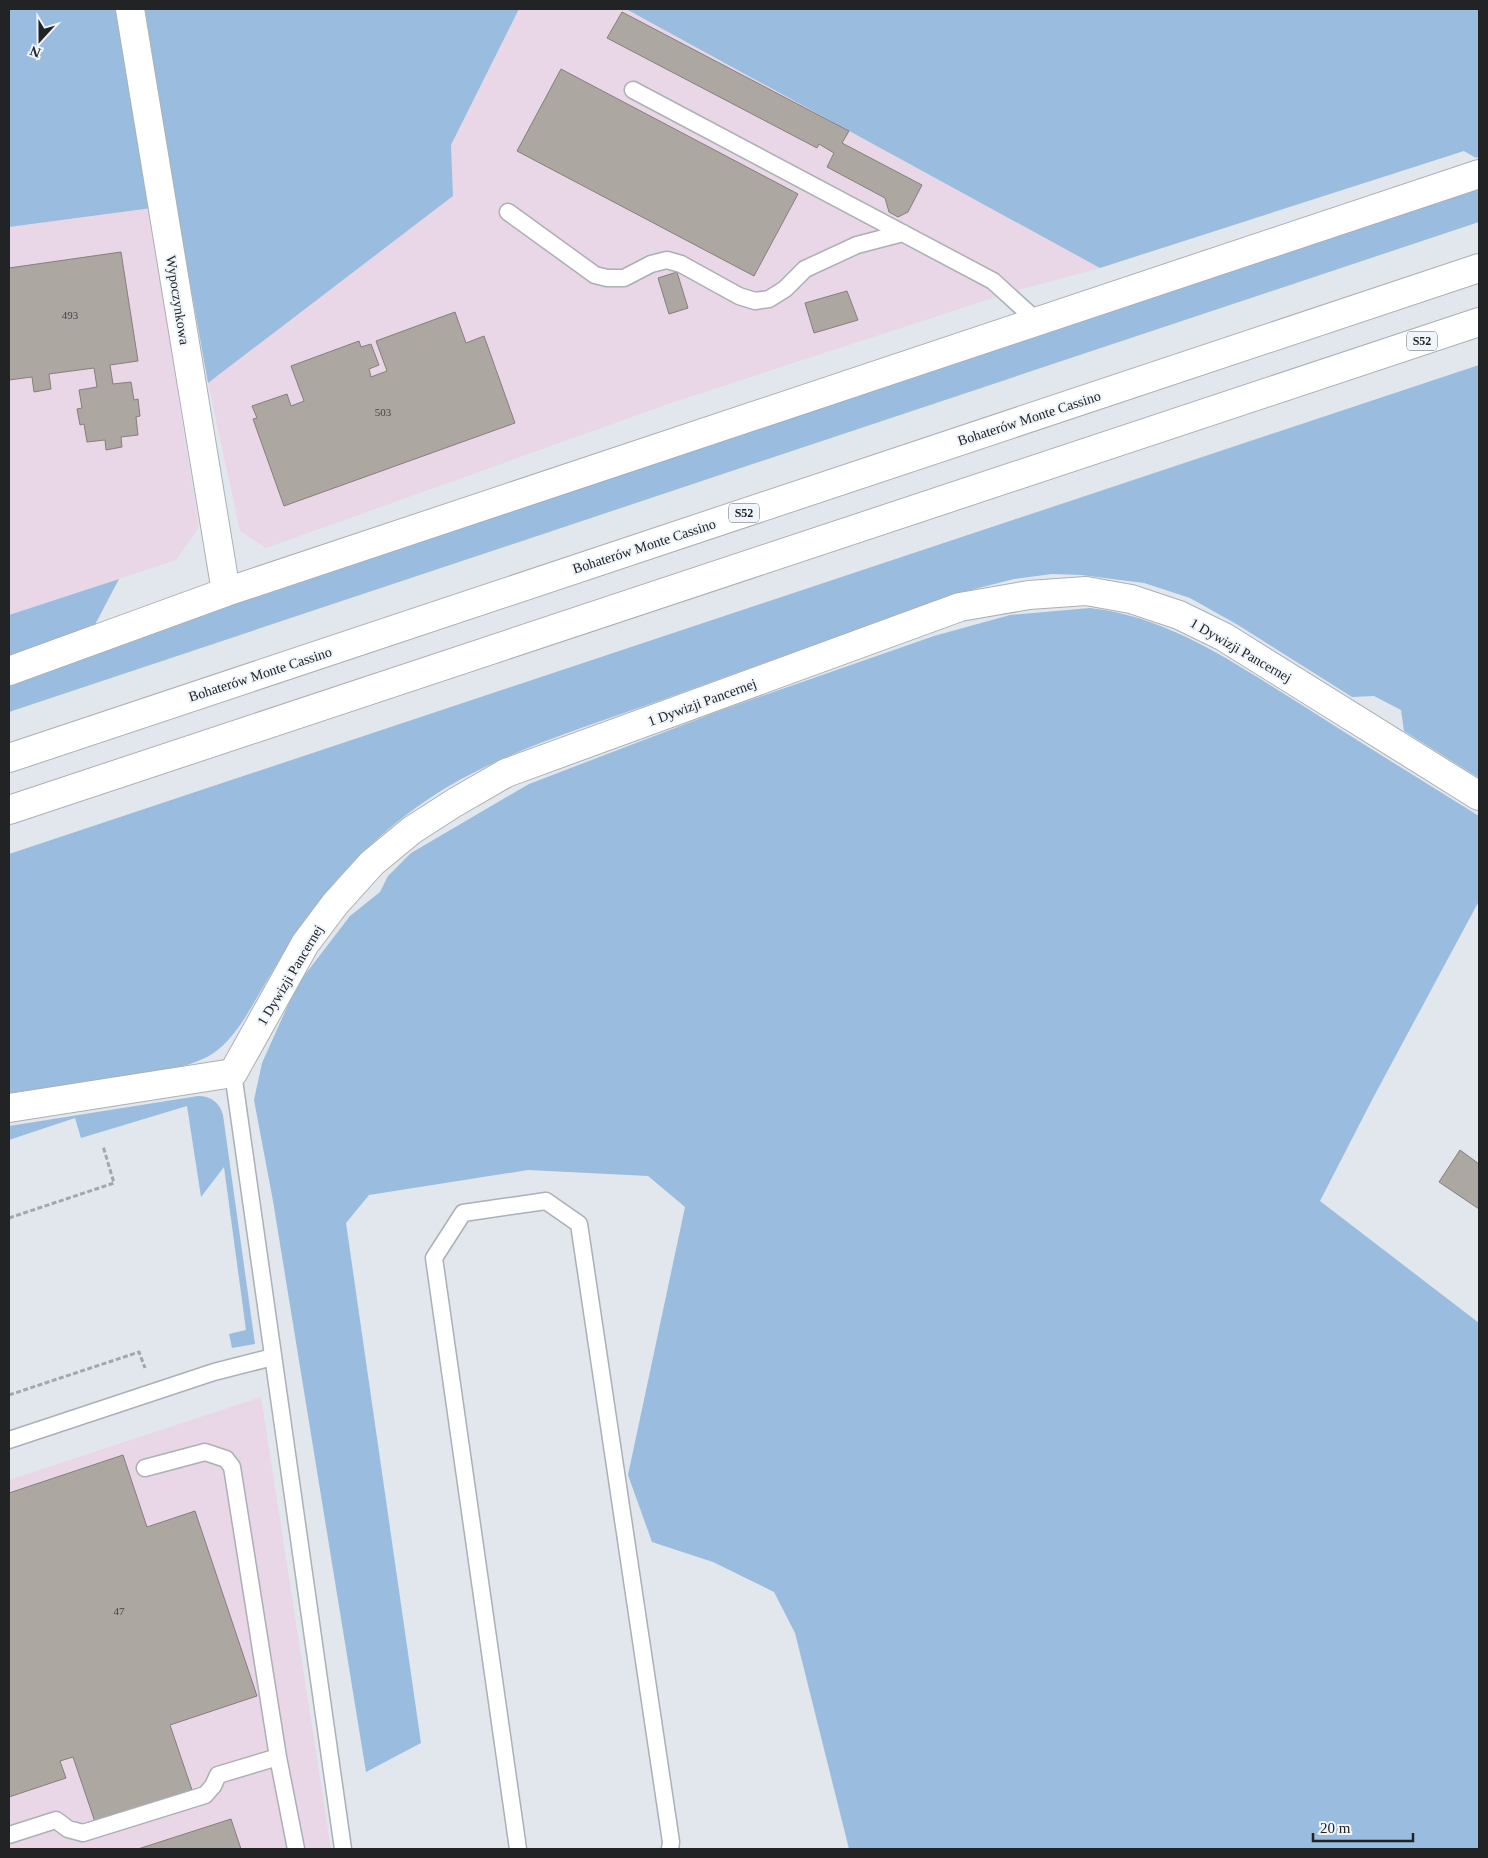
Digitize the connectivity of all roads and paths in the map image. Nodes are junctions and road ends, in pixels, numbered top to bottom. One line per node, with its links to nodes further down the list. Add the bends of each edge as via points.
1 (130, 9): 9 (main road, Wypoczynkowa)
2 (633, 90): 5 (lane)
3 (1479, 174): 7 (main road)
4 (508, 212): 5 (lane, via 594,275 624,278 667,260 755,301 769,299 785,289 804,269 858,244)
5 (903, 233): 7 (lane, via 993,281)
6 (1479, 268): 11 (main road, Bohaterów Monte Cassino / S52)
7 (1038, 322): 9 (main road)
8 (1479, 322): 13 (main road, S52)
9 (226, 592): 10 (main road)
10 (9, 671)
11 (9, 758)
12 (1479, 796): 14 (main road, 1 Dywizji Pancernej, via 1224,637 1179,615 1131,599 1086,591 1029,595 960,607 506,773 454,803 412,830 372,863 335,904 305,944)
13 (9, 810)
14 (233, 1073): 15 (main road); 19 (lane)
15 (9, 1108)
16 (103, 1146): 17 (path, via 114,1183)
17 (9, 1218)
18 (139, 1352): 20 (path)
19 (273, 1357): 21 (lane, via 206,1375); 26 (lane)
20 (9, 1395)
21 (9, 1440)
22 (145, 1468): 23 (lane, via 205,1452 226,1459 232,1467)
23 (278, 1757): 24 (lane, via 218,1774 205,1795 83,1834 56,1820); 25 (lane)
24 (9, 1835)
25 (296, 1849)
26 (344, 1849)
27 (518, 1849): 28 (lane, via 434,1258 463,1213 546,1201 579,1224)
28 (670, 1849)

